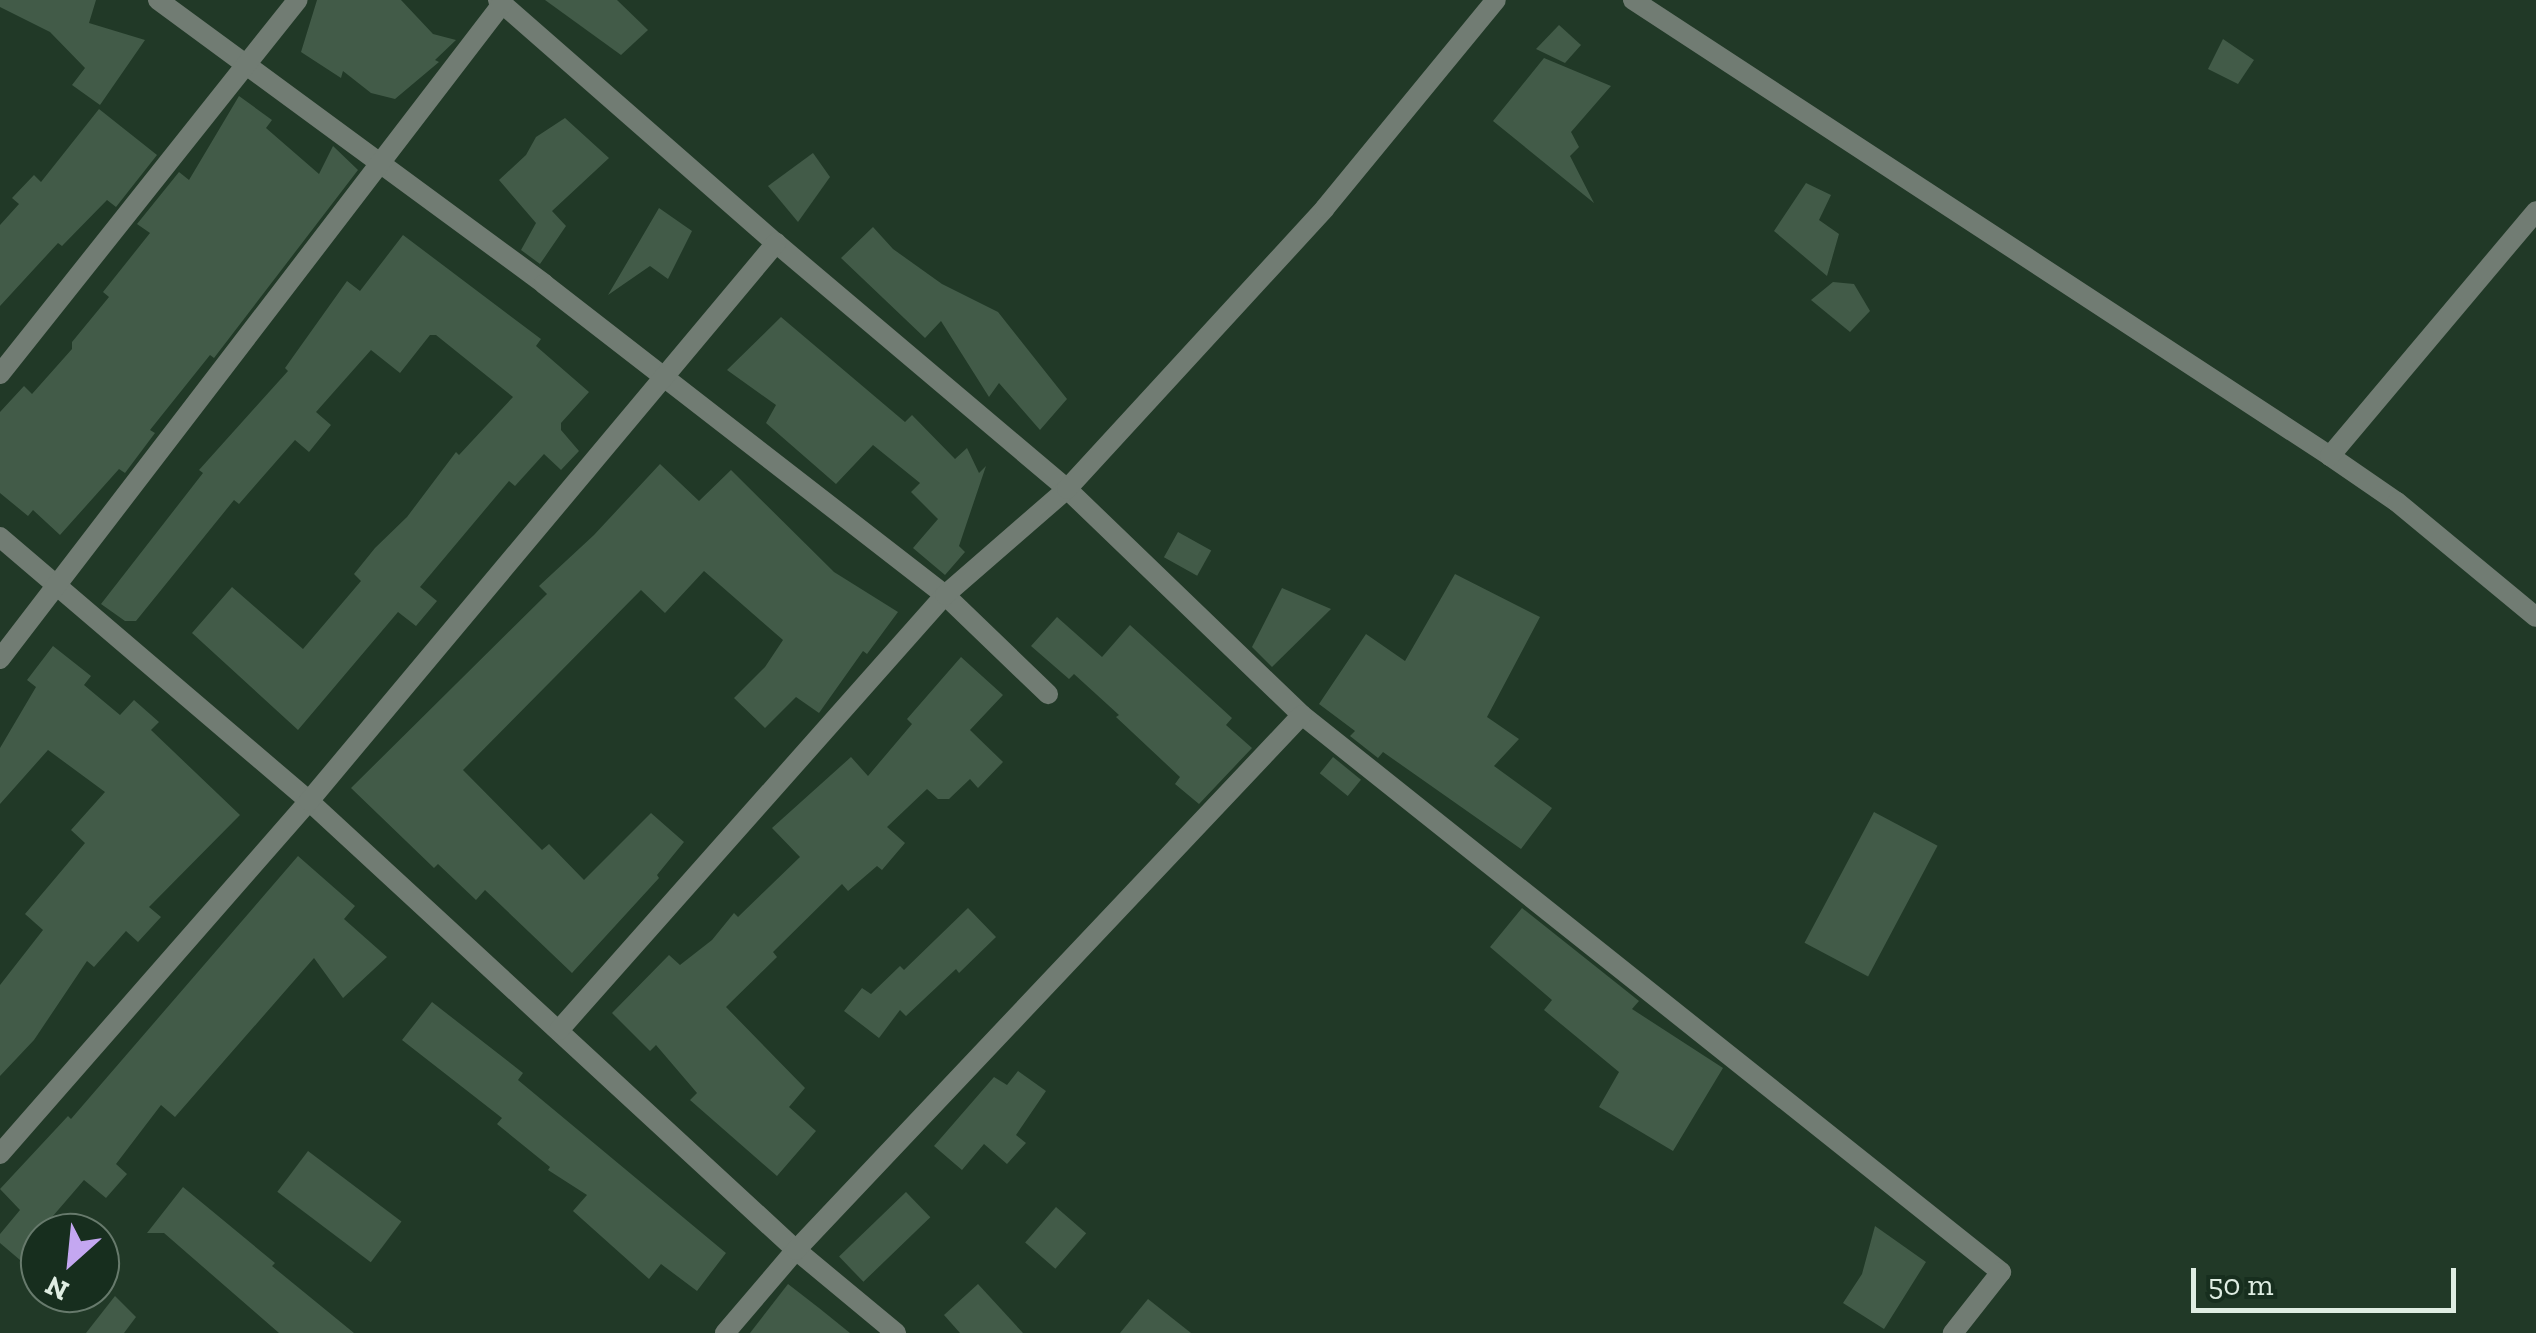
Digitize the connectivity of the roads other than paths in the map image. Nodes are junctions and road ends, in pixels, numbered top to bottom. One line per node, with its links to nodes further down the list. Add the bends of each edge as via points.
1 (158, 0): 6 (street)
2 (298, 0): 6 (street)
3 (1496, 0): 13 (street, via 1325,208)
4 (1632, 0): 12 (street)
5 (500, 2): 7 (street); 9 (street)
6 (248, 63): 7 (street); 10 (street)
7 (379, 163): 11 (street); 15 (street)
8 (2536, 211): 12 (street)
9 (776, 244): 11 (street); 13 (street)
10 (0, 374)
11 (663, 378): 16 (street); 21 (street)
12 (2330, 456): 17 (street)
13 (1067, 489): 16 (street); 20 (street)
14 (0, 536): 15 (street)
15 (59, 585): 18 (street); 21 (street)
16 (945, 595): 19 (street); 22 (street)
17 (2536, 616)
18 (0, 658)
19 (1048, 694)
20 (1302, 715): 24 (street); 27 (street, via 2001,1272)
21 (309, 801): 22 (street); 23 (street)
22 (559, 1030): 24 (street)
23 (0, 1154)
24 (796, 1250): 25 (street); 26 (street)
25 (724, 1333)
26 (896, 1333)
27 (1953, 1333)

